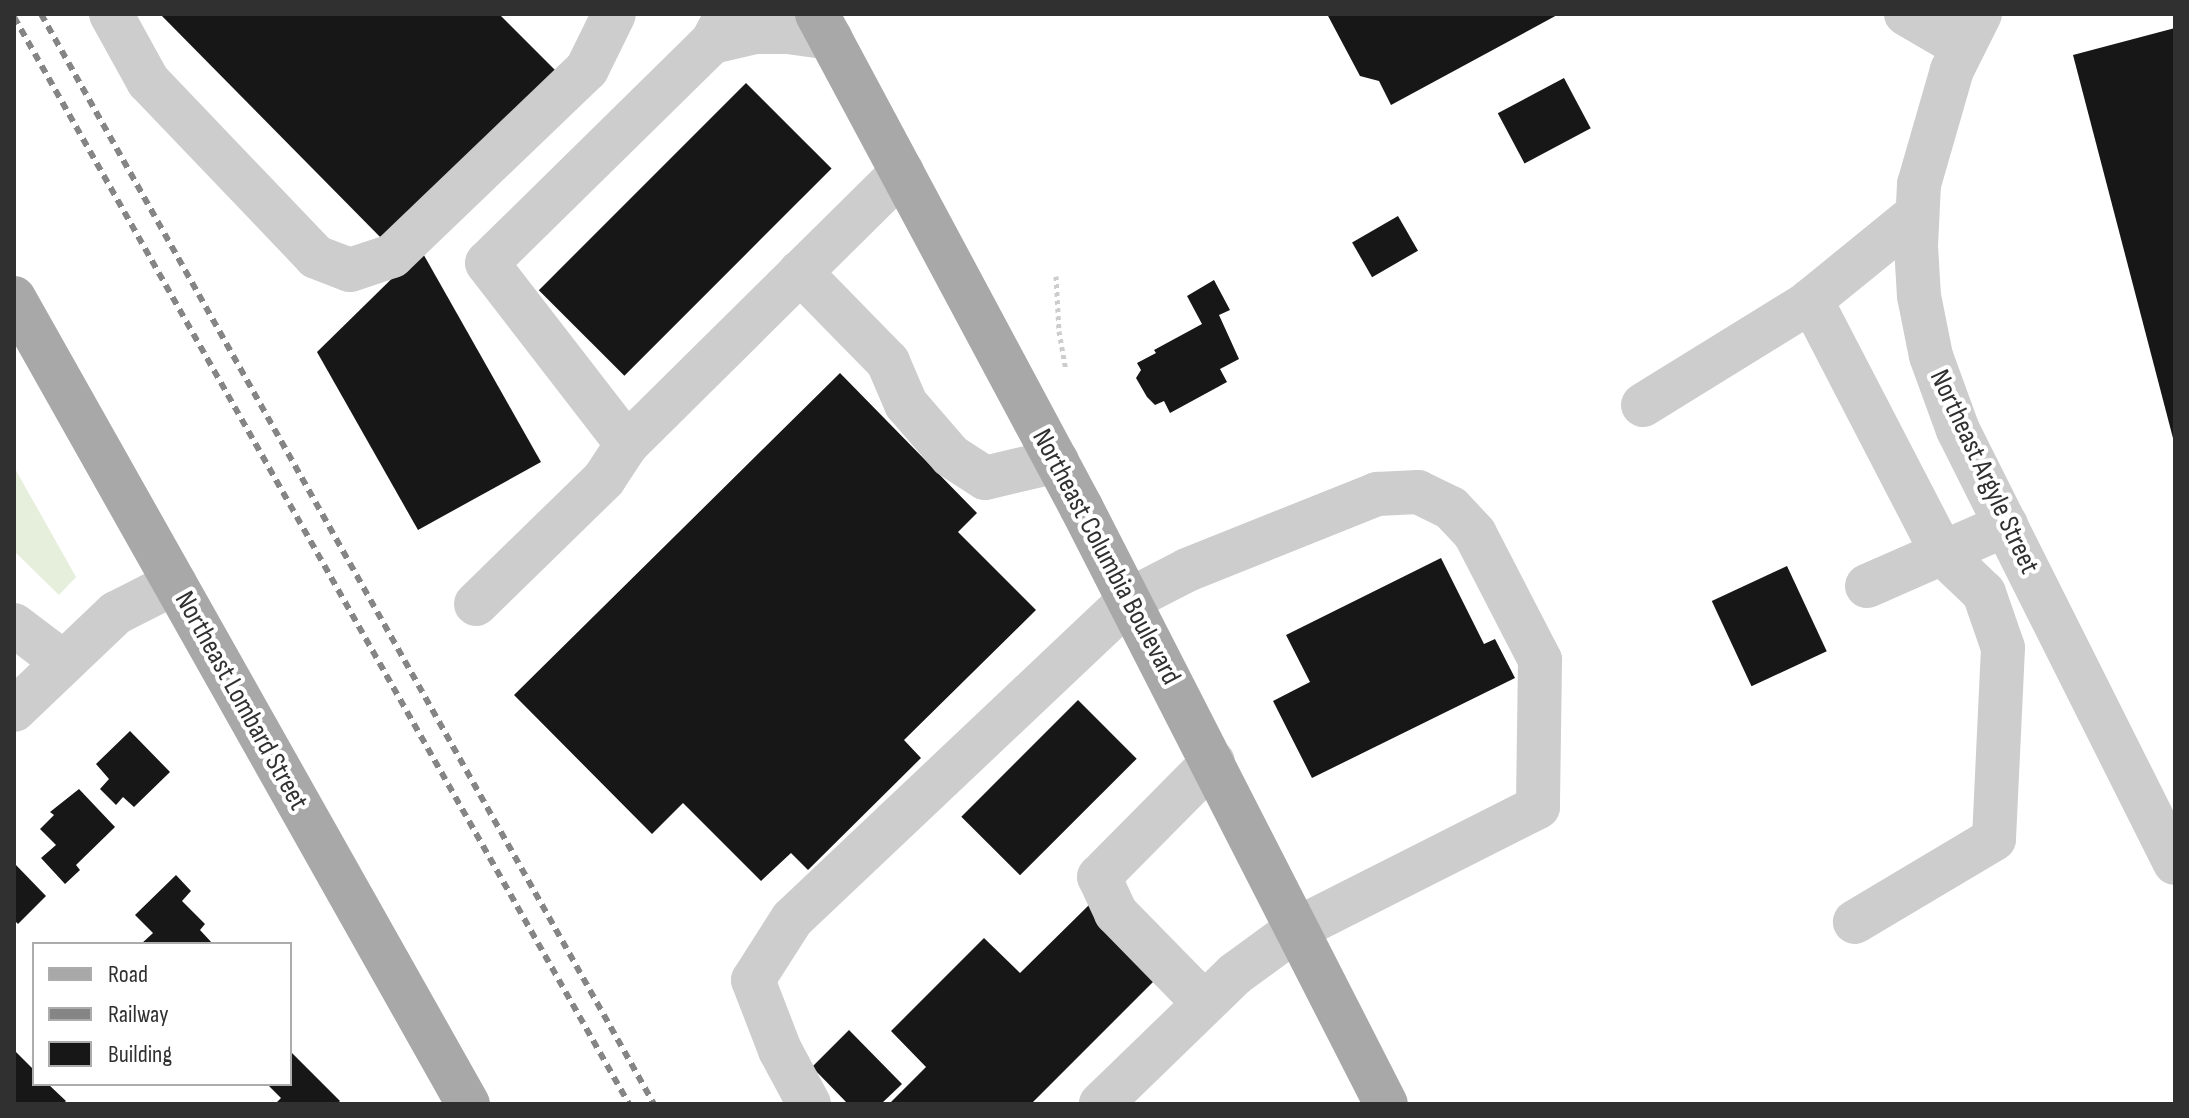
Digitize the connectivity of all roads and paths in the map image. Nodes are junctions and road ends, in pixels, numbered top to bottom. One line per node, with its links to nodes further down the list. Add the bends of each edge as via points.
1 (111, 14): 2 (street, via 148,81 316,257 350,270 392,256 587,69)
2 (614, 14)
3 (1906, 14): 6 (street)
4 (824, 26): 5 (street, via 788,32); 7 (main road, Northeast Columbia Boulevard)
5 (719, 28): 15 (street, via 487,263)
6 (1972, 31): 8 (street, Northeast Argyle Street, via 1933,124)
7 (902, 172): 9 (street); 16 (main road, Northeast Columbia Boulevard)
8 (1917, 214): 12 (street); 17 (street, Northeast Argyle Street, via 1919,296 1931,356 1958,430)
9 (800, 272): 15 (street); 16 (street, via 888,362 906,404 951,456 985,478)
10 (1056, 276): 13 (path)
11 (14, 298): 19 (main road, Northeast Lombard Street)
12 (1811, 300): 14 (street); 18 (street)
13 (1066, 369)
14 (1643, 405)
15 (627, 444): 22 (street, via 604,479)
16 (1057, 461): 21 (main road, Northeast Columbia Boulevard)
17 (2006, 525): 18 (street); 27 (street, Northeast Argyle Street)
18 (1942, 553): 20 (street); 28 (street, via 1984,593 2003,648 1994,839)
19 (175, 583): 24 (street, via 116,613); 31 (main road, Northeast Lombard Street)
20 (1867, 586)
21 (1129, 600): 26 (main road, Northeast Columbia Boulevard); 29 (street, via 1187,570 1377,494 1418,492 1451,508 1475,534 1540,660 1538,807); 32 (street, via 792,919 753,980 780,1050)
22 (476, 604)
23 (14, 625): 24 (street)
24 (63, 662): 25 (street)
25 (14, 710)
26 (1213, 762): 29 (main road, Northeast Columbia Boulevard); 30 (street, via 1099,877 1116,913)
27 (2175, 863)
28 (1855, 922)
29 (1298, 928): 30 (street); 34 (main road, Northeast Columbia Boulevard)
30 (1204, 1003): 33 (street)
31 (468, 1104)
32 (809, 1104)
33 (1101, 1104)
34 (1386, 1104)

